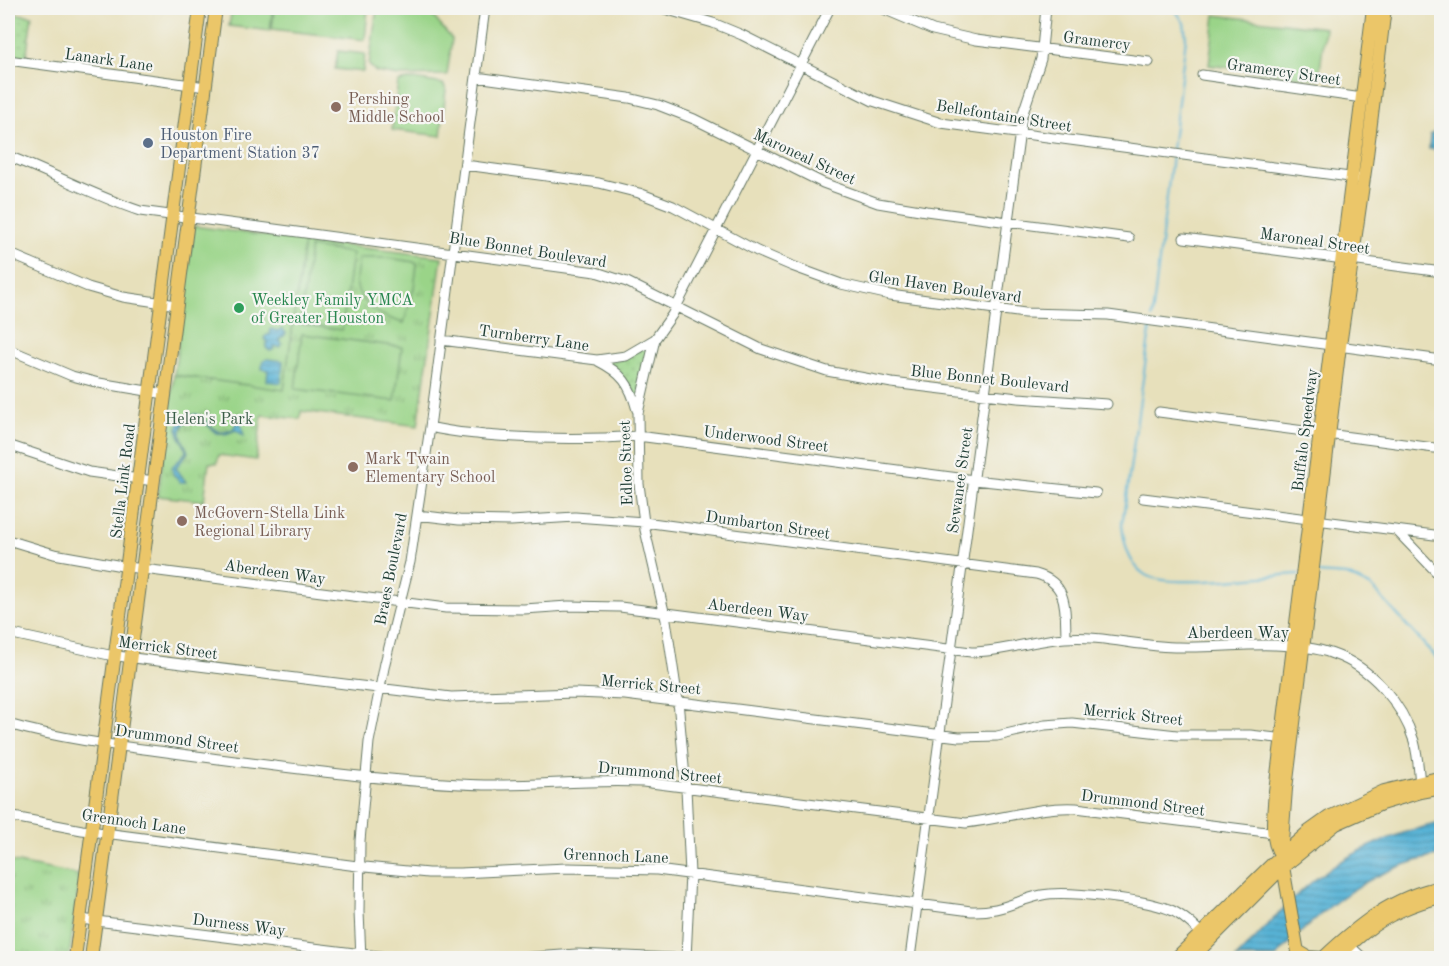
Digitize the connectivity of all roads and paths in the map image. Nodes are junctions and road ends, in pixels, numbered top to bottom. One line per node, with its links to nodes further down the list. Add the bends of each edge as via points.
1 (200, 8): 16 (main road, Stella Link Road)
2 (216, 8): 17 (main road, Stella Link Road)
3 (485, 8): 15 (street, Braes Boulevard)
4 (661, 8): 13 (street, Bellefontaine Street, via 733,31)
5 (830, 8): 13 (street, Edloe Street)
6 (881, 8): 10 (street, via 933,30)
7 (1046, 8): 10 (street, Sewanee Street)
8 (1373, 8): 18 (main road, Buffalo Speedway)
9 (1385, 8): 29 (main road, Buffalo Speedway)
10 (1042, 48): 12 (street, Gramercy); 21 (street, Sewanee Street)
11 (8, 60): 16 (street, Lanark Lane)
12 (1149, 62)
13 (801, 65): 21 (street, Bellefontaine Street, via 896,110 941,123); 24 (street, Edloe Street)
14 (1202, 75): 18 (street, Gramercy Street)
15 (476, 77): 24 (street, Maroneal Street, via 658,105); 26 (street, Braes Boulevard)
16 (191, 85): 17 (street, Lanark Lane); 19 (main road, Stella Link Road)
17 (206, 87): 20 (main road, Stella Link Road)
18 (1362, 98): 29 (main road, Buffalo Speedway)
19 (186, 127): 20 (main road); 22 (main road, Stella Link Road)
20 (200, 129): 23 (main road, Stella Link Road)
21 (1020, 134): 29 (street, Bellefontaine Street); 32 (street, Sewanee Street)
22 (183, 143): 23 (main road); 27 (main road, Stella Link Road)
23 (198, 145): 28 (main road, Stella Link Road)
24 (756, 150): 32 (street, Maroneal Street, via 823,183 878,203); 33 (street, Edloe Street)
25 (8, 156): 30 (street, Blue Bonnet Boulevard, via 107,200 140,211)
26 (465, 165): 33 (street, Glen Haven Boulevard, via 598,183 639,193); 36 (street, Braes Boulevard)
27 (180, 169): 28 (main road); 30 (main road, Stella Link Road)
28 (194, 171): 31 (main road, Stella Link Road)
29 (1358, 178): 38 (main road, Buffalo Speedway)
30 (174, 216): 31 (street, Blue Bonnet Boulevard); 40 (main road, Stella Link Road)
31 (189, 218): 36 (street, Blue Bonnet Boulevard); 41 (main road, Stella Link Road)
32 (1008, 222): 34 (street, Maroneal Street); 43 (street, Sewanee Street)
33 (717, 229): 42 (street, Edloe Street); 43 (street, Glen Haven Boulevard, via 757,251 841,284 890,296)
34 (1129, 238)
35 (1184, 238): 38 (street, Maroneal Street)
36 (453, 252): 42 (street, Blue Bonnet Boulevard, via 596,272 627,282); 45 (street, Braes Boulevard)
37 (8, 253): 40 (street, via 88,287)
38 (1347, 260): 39 (street, Maroneal Street); 46 (main road, Buffalo Speedway)
39 (1442, 272)
40 (162, 303): 41 (street); 50 (main road, Stella Link Road)
41 (177, 305): 51 (main road, Stella Link Road)
42 (676, 308): 44 (street, Edloe Street); 52 (street, Blue Bonnet Boulevard, via 761,349 827,371)
43 (996, 310): 46 (street, Glen Haven Boulevard, via 1140,319); 52 (street, Sewanee Street)
44 (655, 339): 48 (street, Turnberry Lane, via 626,356); 55 (street, Edloe Street)
45 (441, 340): 48 (street, Turnberry Lane); 56 (street, Braes Boulevard)
46 (1336, 346): 49 (street, Glen Haven Boulevard); 57 (main road, Buffalo Speedway)
47 (8, 350): 50 (street, via 72,376)
48 (597, 360): 55 (street, via 624,379)
49 (1442, 360)
50 (150, 392): 51 (street); 61 (main road, Stella Link Road)
51 (165, 394): 63 (main road, Stella Link Road)
52 (985, 394): 53 (street, Blue Bonnet Boulevard); 62 (street, Sewanee Street)
53 (1107, 404)
54 (1159, 412): 57 (street)
55 (638, 413): 58 (street, Edloe Street)
56 (430, 427): 58 (street, Underwood Street, via 545,439); 66 (street, Braes Boulevard)
57 (1325, 434): 60 (street); 67 (main road, Buffalo Speedway)
58 (638, 436): 62 (street, Underwood Street); 68 (street, Edloe Street)
59 (8, 445): 61 (street, via 89,472)
60 (1442, 449)
61 (139, 480): 63 (street); 73 (main road, Stella Link Road)
62 (974, 480): 64 (street, Underwood Street); 72 (street, Sewanee Street)
63 (154, 481): 74 (main road, Stella Link Road)
64 (1096, 494)
65 (1143, 498): 67 (street)
66 (417, 515): 68 (street, Dumbarton Street, via 459,520 574,518); 76 (street, Braes Boulevard)
67 (1314, 520): 69 (street); 80 (main road, Buffalo Speedway)
68 (644, 522): 72 (street, Dumbarton Street); 77 (street, Edloe Street)
69 (1397, 531): 70 (street); 75 (street)
70 (1442, 536)
71 (8, 540): 73 (street, Aberdeen Way, via 54,554)
72 (962, 565): 79 (street, Dumbarton Street, via 1036,574 1053,582 1064,598); 81 (street, Sewanee Street)
73 (128, 567): 74 (street, Aberdeen Way); 82 (main road, Stella Link Road)
74 (142, 569): 76 (street, Aberdeen Way); 83 (main road, Stella Link Road)
75 (1442, 578)
76 (401, 603): 77 (street, Aberdeen Way, via 476,609 592,606); 84 (street, Braes Boulevard)
77 (664, 613): 81 (street, Aberdeen Way); 85 (street, Edloe Street)
78 (8, 633): 82 (street, Merrick Street)
79 (1066, 638): 80 (street, Aberdeen Way, via 1172,647); 81 (street, Aberdeen Way, via 996,651)
80 (1298, 647): 88 (main road, Buffalo Speedway); 93 (street, Aberdeen Way, via 1346,660 1381,686 1403,716 1411,735)
81 (951, 650): 87 (street, Sewanee Street)
82 (115, 656): 83 (street, Merrick Street); 89 (main road, Stella Link Road)
83 (130, 658): 84 (street, Merrick Street); 90 (main road, Stella Link Road)
84 (379, 689): 85 (street, Merrick Street, via 451,697 601,693); 92 (street, Braes Boulevard)
85 (678, 701): 87 (street, Merrick Street); 94 (street, Edloe Street)
86 (8, 724): 89 (street, Drummond Street)
87 (940, 735): 88 (street, Merrick Street, via 988,737 1072,723 1177,735); 97 (street, Sewanee Street)
88 (1287, 739): 98 (main road, Buffalo Speedway)
89 (104, 743): 90 (street, Drummond Street); 99 (main road, Stella Link Road)
90 (119, 745): 92 (street, Drummond Street); 101 (main road, Stella Link Road)
91 (1442, 777): 93 (main road)
92 (365, 778): 94 (street, Drummond Street, via 488,785 621,781); 103 (street, Braes Boulevard)
93 (1420, 786): 95 (main road); 100 (main road, via 1384,791 1359,801); 102 (main road, via 1336,824)
94 (686, 788): 97 (street, Drummond Street); 104 (street, Edloe Street)
95 (1442, 788)
96 (8, 816): 99 (street, Grennoch Lane)
97 (929, 819): 98 (street, Drummond Street, via 966,823 1066,808); 109 (street, Sewanee Street)
98 (1279, 829): 100 (main road); 102 (main road, Buffalo Speedway)
99 (92, 831): 101 (street, Grennoch Lane); 110 (main road, Stella Link Road)
100 (1308, 832): 102 (main road)
101 (107, 833): 103 (street, Grennoch Lane); 111 (main road, Stella Link Road)
102 (1282, 861): 105 (main road); 107 (main road, Buffalo Speedway); 112 (main road)
103 (360, 866): 104 (street, Grennoch Lane, via 428,873 606,868); 115 (street, Braes Boulevard)
104 (690, 874): 109 (street, Grennoch Lane); 121 (street, Edloe Street)
105 (1262, 887): 107 (main road, via 1273,885); 112 (main road)
106 (1442, 887): 125 (main road, via 1373,915)
107 (1288, 893): 114 (main road, Buffalo Speedway)
108 (1442, 897): 113 (main road, via 1383,920)
109 (917, 905): 112 (street, Grennoch Lane, via 987,911 1041,895 1069,893 1158,905 1180,915); 122 (street, Sewanee Street)
110 (80, 919): 111 (street, Durness Way); 116 (main road, Stella Link Road)
111 (96, 921): 115 (street, Durness Way); 117 (main road, Stella Link Road)
112 (1205, 937): 123 (main road); 124 (main road)
113 (1350, 946): 126 (main road); 127 (street)
114 (1298, 953): 125 (main road)
115 (361, 956): 118 (street, Durness Way)
116 (75, 958)
117 (91, 958)
118 (395, 958)
119 (519, 958): 120 (street, via 577,954)
120 (673, 958)
121 (686, 958)
122 (910, 958)
123 (1176, 958)
124 (1192, 958)
125 (1323, 958)
126 (1336, 958)
127 (1363, 958)

